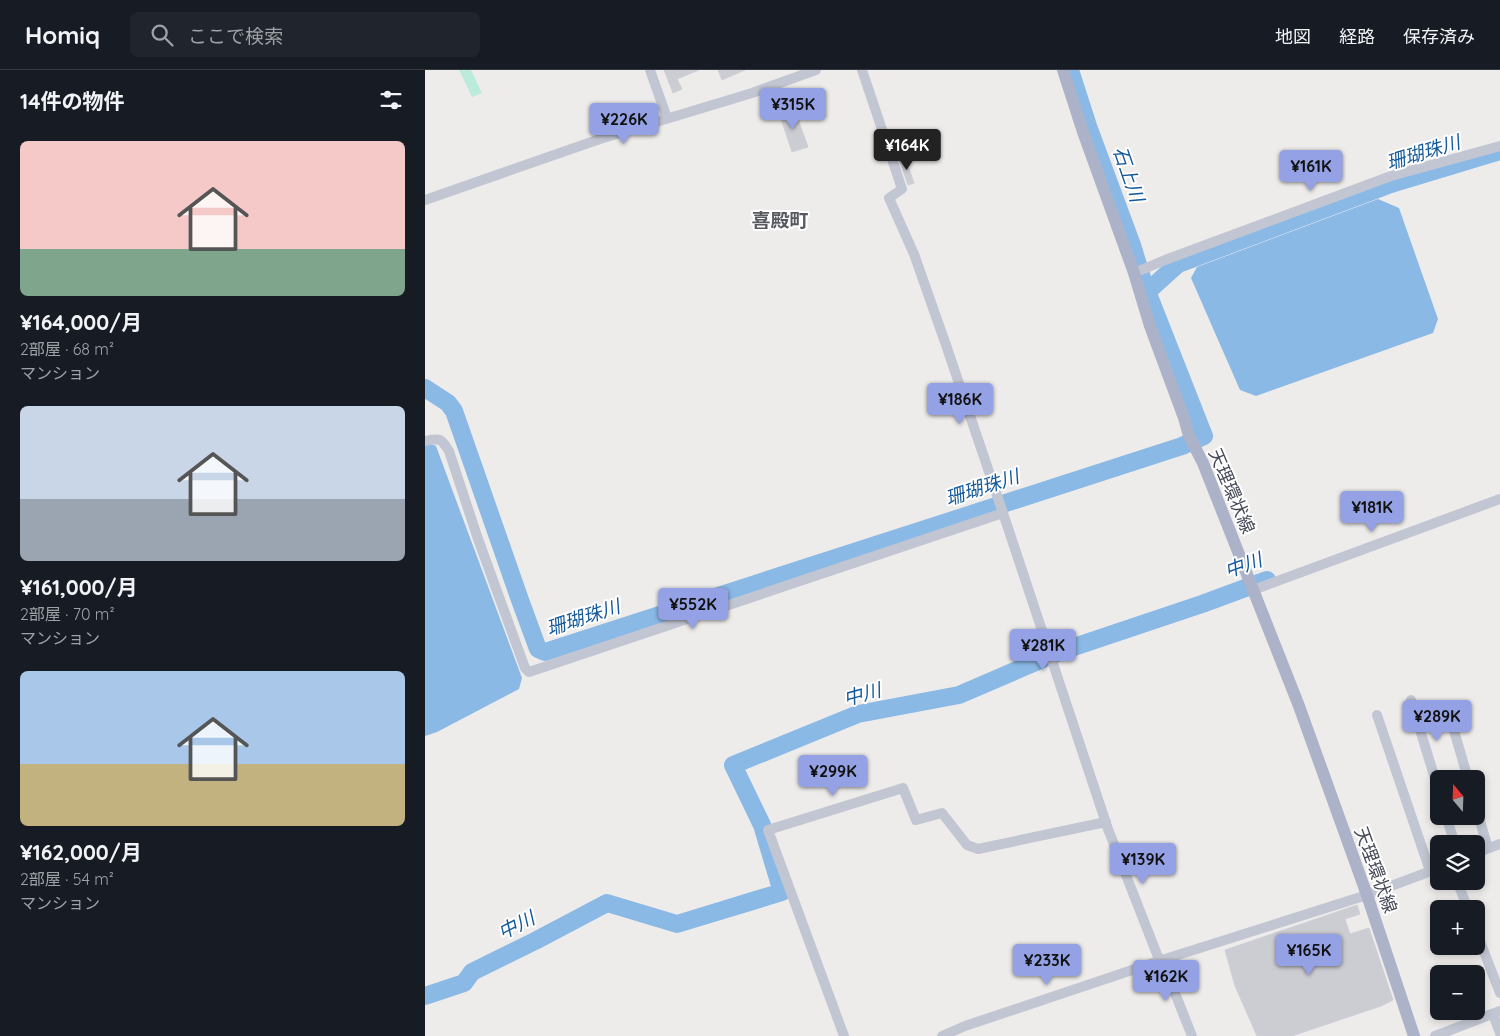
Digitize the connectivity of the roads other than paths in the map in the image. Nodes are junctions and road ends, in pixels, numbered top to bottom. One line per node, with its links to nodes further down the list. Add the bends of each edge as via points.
1 (650, 70): 5 (street)
2 (816, 70): 5 (street)
3 (863, 70): 11 (street, via 902,189 889,198 914,254)
4 (1063, 70): 8 (main road, 天理環状線)
5 (667, 118): 7 (street)
6 (1500, 146): 8 (street, via 1391,176)
7 (425, 200)
8 (1134, 273): 12 (main road, 天理環状線, via 1192,442)
9 (425, 441): 11 (street, via 437,438 449,451 478,539 529,672)
10 (1500, 499): 12 (street)
11 (1003, 511): 18 (street)
12 (1251, 585): 25 (main road, 天理環状線, via 1299,706)
13 (1411, 700): 16 (street)
14 (1447, 706): 17 (street)
15 (1377, 715): 23 (street)
16 (1432, 770)
17 (1465, 770)
18 (1106, 822): 27 (street, via 1158,957); 31 (street, via 978,849 967,845 943,813 916,820 903,788 768,830)
19 (1481, 825): 21 (street)
20 (1500, 844): 21 (street)
21 (1488, 848): 22 (street)
22 (1485, 849)
23 (1430, 859)
24 (1430, 871): 25 (street)
25 (1367, 895): 27 (street); 34 (main road, 天理環状線)
26 (1485, 954): 28 (street)
27 (1163, 960): 32 (street); 33 (street)
28 (1500, 993)
29 (1496, 1012): 30 (street); 35 (street)
30 (1500, 1033)
31 (843, 1036)
32 (943, 1036)
33 (1192, 1036)
34 (1414, 1036)
35 (1435, 1036)

